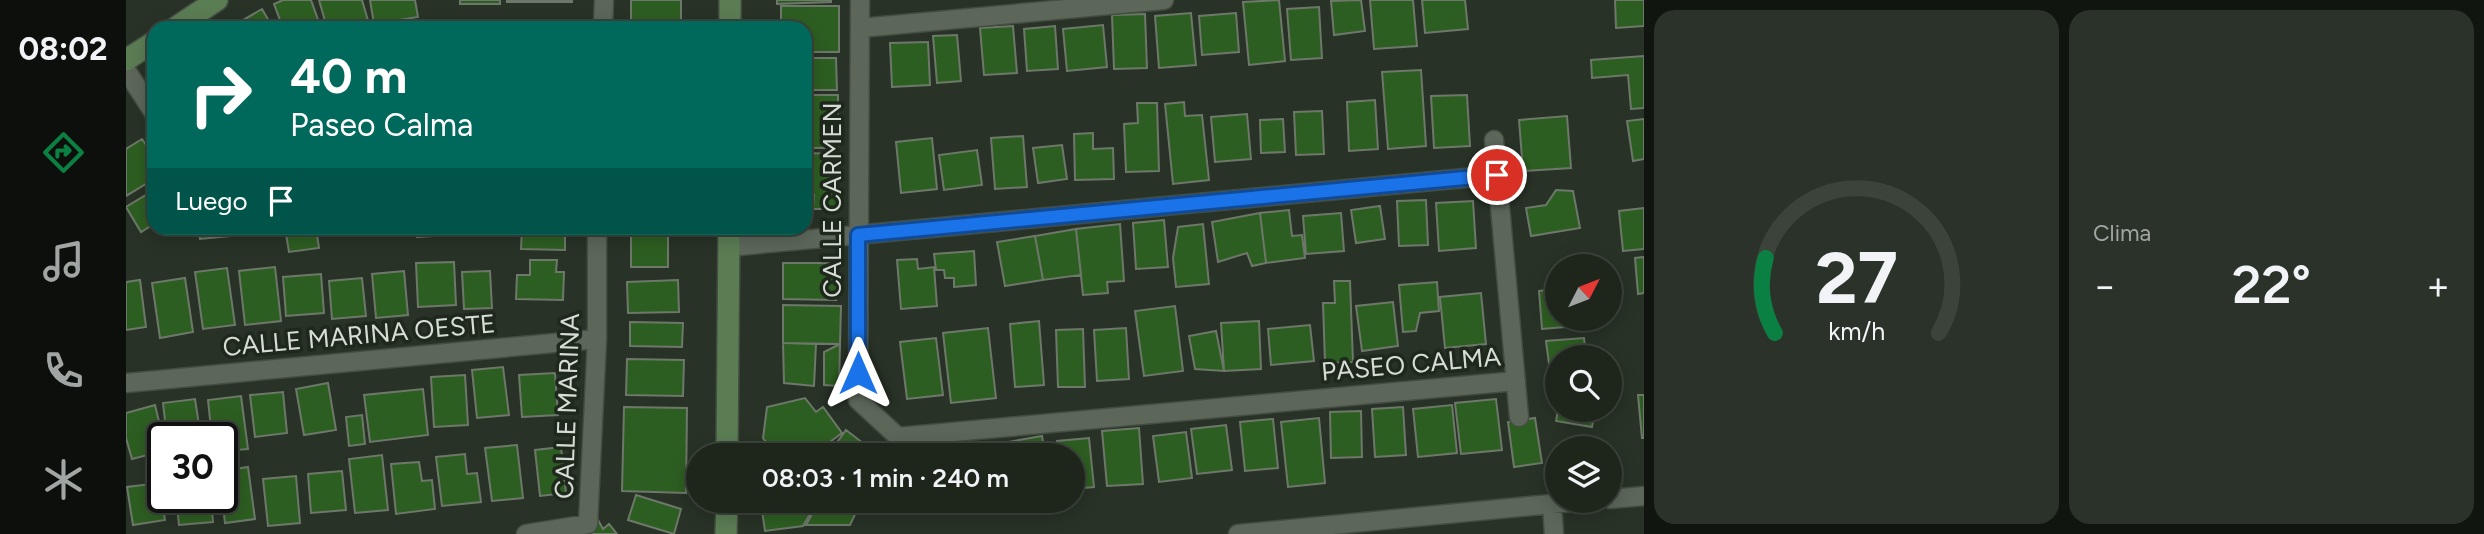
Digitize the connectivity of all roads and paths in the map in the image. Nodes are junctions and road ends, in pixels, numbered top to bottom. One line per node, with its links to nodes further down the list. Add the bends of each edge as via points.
1 (217, 0): 6 (street)
2 (604, 0): 7 (street)
3 (730, 0): 8 (street)
4 (860, 0): 9 (street, CALLE CARMEN)
5 (1164, 0): 9 (street)
6 (186, 21)
7 (603, 21)
8 (730, 21)
9 (860, 28): 17 (street, CALLE CARMEN)
10 (147, 46): 11 (street)
11 (126, 60)
12 (126, 70): 13 (street)
13 (147, 102)
14 (1494, 140): 15 (street, PASEO CALMA)
15 (1497, 175): 17 (street); 20 (street, PASEO CALMA)
16 (597, 235): 19 (street, CALLE MARINA)
17 (858, 235): 18 (street); 22 (street, CALLE CARMEN)
18 (729, 237): 24 (street)
19 (597, 339): 21 (street, CALLE MARINA OESTE); 31 (street, CALLE MARINA, via 588,524)
20 (1516, 381): 22 (street, PASEO CALMA, via 898,437); 23 (street)
21 (126, 383)
22 (858, 400)
23 (1519, 417)
24 (727, 443)
25 (1644, 496): 26 (street)
26 (1622, 498)
27 (1545, 505): 30 (street)
28 (727, 513): 32 (street)
29 (1553, 513): 34 (street)
30 (1351, 529): 33 (street)
31 (526, 534)
32 (726, 534)
33 (1238, 534)
34 (1555, 534)

